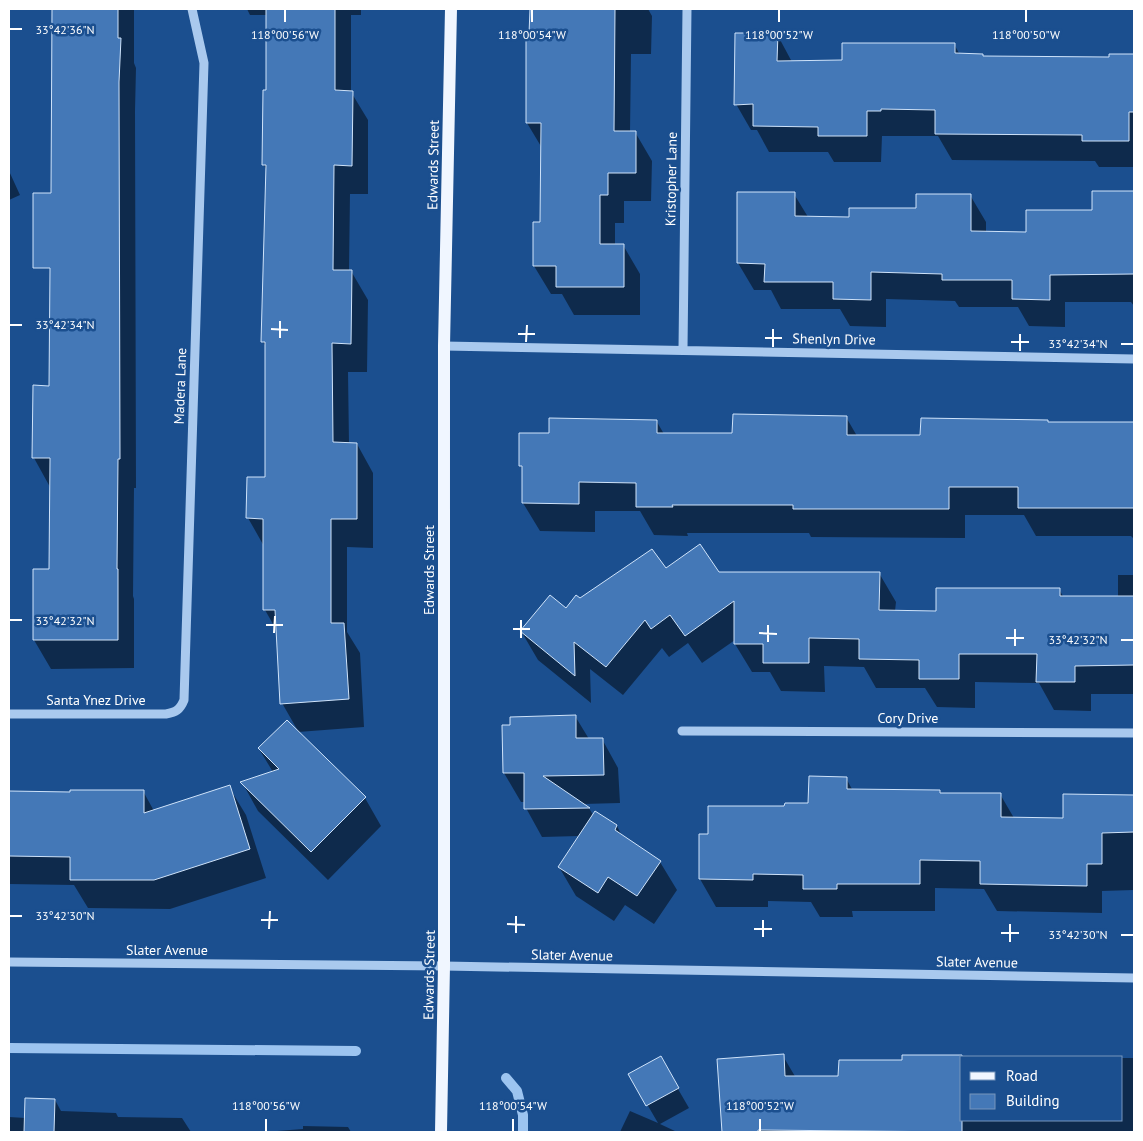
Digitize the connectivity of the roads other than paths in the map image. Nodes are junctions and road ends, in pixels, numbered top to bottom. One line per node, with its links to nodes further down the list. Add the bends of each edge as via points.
1 (192, 9): 7 (street, Madera Lane, via 204,64 184,700)
2 (450, 9): 4 (main road, Edwards Street)
3 (687, 9): 5 (street, Kristopher Lane)
4 (444, 346): 5 (street, Shenlyn Drive); 12 (main road, Edwards Street)
5 (683, 349): 6 (street, Shenlyn Drive)
6 (1134, 359)
7 (181, 708): 8 (street, Santa Ynez Drive, via 166,714)
8 (9, 714)
9 (682, 731): 10 (street, Cory Drive)
10 (1134, 733)
11 (9, 962): 12 (street, Slater Avenue)
12 (444, 966): 13 (street, Slater Avenue); 14 (main road, Edwards Street)
13 (1134, 978)
14 (442, 1132)

